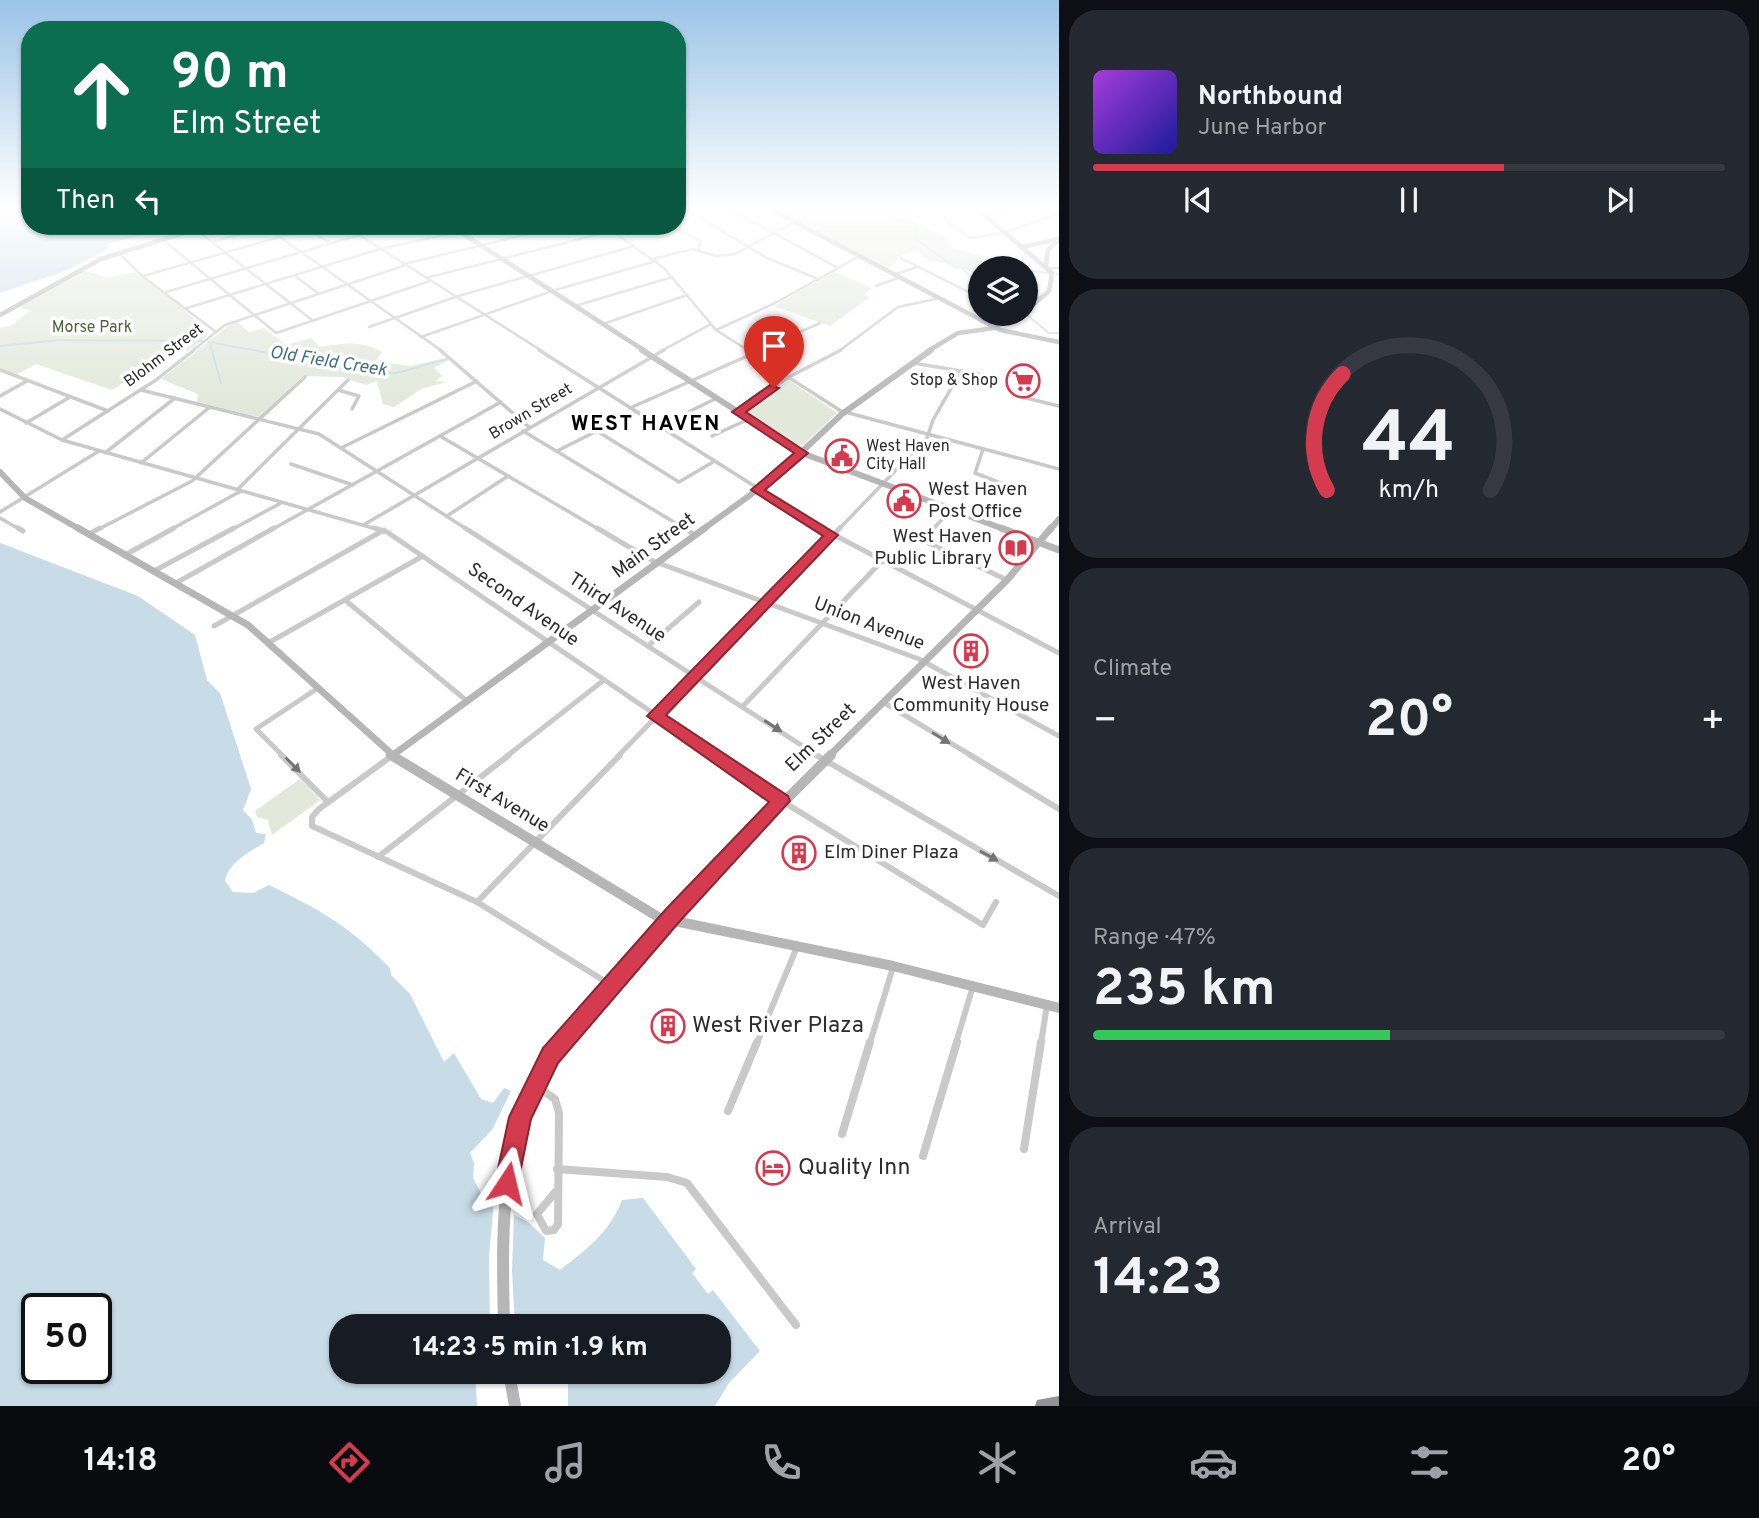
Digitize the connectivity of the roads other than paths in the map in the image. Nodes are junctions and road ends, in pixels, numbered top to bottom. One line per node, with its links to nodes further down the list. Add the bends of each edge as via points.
1 (71, 275): 41 (main road)
2 (148, 275): 19 (street)
3 (205, 275): 22 (street)
4 (224, 275): 22 (street)
5 (254, 275): 25 (street)
6 (294, 275): 25 (street); 31 (street)
7 (333, 275): 26 (street)
8 (376, 275): 26 (street, Blohm Street)
9 (421, 275): 23 (street)
10 (444, 275): 23 (street)
11 (528, 275): 28 (main road); 34 (street)
12 (606, 275): 28 (street)
13 (669, 275): 20 (street)
14 (807, 275): 24 (street)
15 (826, 275): 24 (street)
16 (896, 275): 21 (main road)
17 (933, 275): 30 (street)
18 (1052, 275): 36 (main road, Main Street, via 1051,288)
19 (143, 276): 29 (street)
20 (671, 277): 33 (street); 39 (street)
21 (901, 277): 27 (street); 35 (main road)
22 (210, 279): 29 (street); 32 (street)
23 (428, 279): 34 (street); 37 (street)
24 (818, 279): 51 (street)
25 (265, 284): 32 (street); 38 (street)
26 (347, 284): 31 (street, Blohm Street); 37 (street)
27 (876, 286)
28 (552, 291): 39 (main road); 42 (street)
29 (166, 292): 40 (street)
30 (968, 292)
31 (319, 294): 38 (street, Blohm Street)
32 (230, 295): 40 (street); 43 (street)
33 (687, 295): 47 (street); 48 (street)
34 (456, 297): 42 (street); 44 (street)
35 (940, 298): 50 (main road); 62 (street, via 898,307 838,352)
36 (1038, 299)
37 (370, 301): 44 (street); 45 (street)
38 (290, 303): 43 (street, Blohm Street); 45 (street)
39 (575, 306): 47 (main road)
40 (187, 309): 52 (street)
41 (0, 314)
42 (483, 314): 53 (street); 67 (street)
43 (254, 315): 45 (street, via 276,333); 52 (street, Blohm Street)
44 (395, 318): 49 (street); 53 (street)
45 (312, 320)
46 (820, 323): 55 (street)
47 (603, 324): 56 (main road)
48 (711, 324): 51 (street); 56 (street, Brown Street)
49 (369, 327)
50 (996, 327): 54 (main road); 57 (main road, Main Street, via 961,331)
51 (716, 330): 55 (street)
52 (216, 332): 68 (street, Blohm Street)
53 (421, 337): 65 (street)
54 (1059, 342)
55 (752, 353): 62 (street); 66 (street)
56 (653, 356): 66 (main road); 67 (street, Brown Street)
57 (910, 362): 59 (street); 83 (main road, Main Street)
58 (0, 370): 64 (street)
59 (961, 371): 60 (street); 92 (street)
60 (979, 374)
61 (305, 377): 84 (street)
62 (789, 377): 82 (street); 83 (street)
63 (348, 380): 69 (street)
64 (27, 381): 70 (street); 71 (street)
65 (477, 381): 75 (street); 96 (street)
66 (691, 381): 73 (main road); 80 (street)
67 (596, 387): 80 (street); 87 (street, Brown Street)
68 (141, 390): 72 (street, Third Avenue); 81 (street, Blohm Street)
69 (338, 390): 79 (street, via 359,396); 89 (street)
70 (0, 396)
71 (70, 397): 81 (street); 86 (street)
72 (175, 398): 77 (street, Third Avenue); 99 (street)
73 (717, 398): 82 (main road); 88 (street)
74 (1026, 398): 76 (street)
75 (501, 402): 87 (street); 93 (street)
76 (1059, 405)
77 (210, 407): 84 (street, Third Avenue); 103 (street)
78 (0, 409): 86 (street, Second Avenue)
79 (352, 409)
80 (632, 410): 88 (street); 91 (street)
81 (108, 411): 95 (street, Blohm Street)
82 (738, 412): 85 (main road)
83 (844, 412): 92 (street); 100 (main road, Main Street)
84 (260, 419): 89 (street, Third Avenue); 109 (street)
85 (749, 419): 94 (street); 100 (main road)
86 (26, 423): 95 (street, Second Avenue)
87 (529, 427): 90 (street, Brown Street)
88 (659, 427): 102 (street)
89 (298, 429): 96 (street, Third Avenue, via 319,434); 112 (street)
90 (523, 431): 98 (street); 101 (street, Brown Street)
91 (597, 431): 98 (street); 102 (street, via 679,482)
92 (928, 435): 97 (street); 110 (street)
93 (440, 436): 101 (street, Union Avenue); 106 (street)
94 (712, 436)
95 (62, 440): 99 (street, Second Avenue)
96 (341, 448): 106 (street, Third Avenue)
97 (983, 449): 105 (street); 114 (street, via 975,473)
98 (557, 451): 128 (street)
99 (102, 452): 103 (street, Second Avenue); 116 (street)
100 (802, 453): 110 (main road); 113 (main road, Main Street)
101 (477, 458): 108 (street, Union Avenue); 115 (street, Brown Street)
102 (713, 462): 113 (street)
103 (141, 464): 109 (street, Second Avenue)
104 (291, 464): 111 (street)
105 (1059, 468)
106 (377, 471): 111 (street); 115 (street, Third Avenue)
107 (0, 472): 116 (main road, First Avenue)
108 (508, 476): 121 (street); 136 (street, Union Avenue)
109 (195, 478): 112 (street, Second Avenue); 127 (street)
110 (882, 484): 119 (main road); 129 (street)
111 (354, 485): 118 (street)
112 (239, 490): 117 (street, Second Avenue); 133 (street)
113 (757, 490): 128 (main road, Main Street); 129 (street)
114 (1018, 490)
115 (414, 495): 121 (street, Third Avenue); 123 (street, Brown Street)
116 (25, 498): 120 (street); 127 (main road, First Avenue)
117 (282, 502): 118 (street, Second Avenue); 137 (street)
118 (309, 509): 123 (street, Second Avenue); 139 (street)
119 (952, 509): 130 (street); 131 (main road)
120 (0, 515): 126 (street)
121 (447, 516): 143 (street, Third Avenue)
122 (1059, 519): 131 (main road, Elm Street)
123 (365, 524): 124 (street, Second Avenue)
124 (384, 530): 134 (street, Second Avenue); 145 (street)
125 (899, 530): 130 (street)
126 (23, 531)
127 (89, 534): 133 (main road, First Avenue)
128 (695, 535): 136 (main road, Main Street)
129 (832, 535): 135 (street); 141 (street)
130 (925, 540): 138 (street)
131 (1042, 542): 132 (main road); 138 (main road, Elm Street)
132 (1059, 550)
133 (125, 555): 137 (main road, First Avenue)
134 (423, 556): 140 (street); 148 (street, Second Avenue)
135 (882, 561): 144 (street); 146 (street)
136 (657, 563): 141 (street, Union Avenue); 143 (main road, Main Street)
137 (154, 571): 139 (main road, First Avenue)
138 (1007, 580): 144 (main road, Elm Street)
139 (176, 583): 145 (main road, First Avenue)
140 (345, 600): 149 (street); 156 (street)
141 (767, 601): 146 (street, Union Avenue); 153 (street)
142 (699, 602): 150 (street)
143 (592, 610): 148 (main road, Main Street); 150 (street, Third Avenue)
144 (976, 610): 151 (street); 152 (main road, Elm Street)
145 (232, 615): 147 (street); 149 (main road, First Avenue)
146 (822, 622): 152 (street, Union Avenue); 158 (street)
147 (214, 626)
148 (549, 642): 154 (street, Second Avenue); 156 (main road, Main Street)
149 (268, 643): 155 (main road, First Avenue)
150 (648, 646): 153 (street, Third Avenue)
151 (1059, 653)
152 (925, 662): 157 (main road, Elm Street); 160 (street, Union Avenue)
153 (694, 676): 158 (street, Third Avenue); 159 (street)
154 (604, 680): 159 (street, Second Avenue); 163 (street)
155 (317, 688): 161 (main road, First Avenue); 165 (street, one-way to 165, via 256,729)
156 (467, 701): 161 (main road, Main Street)
157 (883, 702): 162 (main road, Elm Street); 166 (street, one-way to 166)
158 (743, 706): 162 (street, Third Avenue, one-way to 162)
159 (655, 716): 164 (street, Second Avenue); 167 (street)
160 (1059, 736)
161 (393, 755): 163 (main road, First Avenue); 165 (street, Main Street)
162 (824, 760): 164 (main road, Elm Street); 169 (street, Third Avenue, one-way to 169)
163 (458, 795): 167 (main road, First Avenue); 168 (street)
164 (782, 801): 171 (street, Second Avenue, via 983,925); 172 (main road, Elm Street)
165 (328, 802): 168 (street, Main Street, via 311,820 316,829)
166 (1059, 809)
167 (534, 841): 170 (street); 172 (main road, First Avenue)
168 (378, 857): 170 (street)
169 (1059, 896)
170 (477, 902): 175 (street)
171 (996, 902)
172 (668, 920): 173 (main road, First Avenue); 175 (main road, Elm Street)
173 (797, 947): 174 (main road, First Avenue); 180 (street)
174 (892, 966): 176 (main road, First Avenue); 181 (street)
175 (611, 985): 179 (main road, Elm Street, via 560,1044)
176 (973, 986): 177 (main road, First Avenue); 183 (street)
177 (1047, 1005): 178 (main road, First Avenue); 182 (street)
178 (1059, 1008)
179 (534, 1085): 184 (street, via 552,1095 558,1105); 186 (main road, Elm Street, via 517,1130 506,1193)
180 (727, 1111)
181 (842, 1135)
182 (1024, 1149)
183 (923, 1156)
184 (557, 1169): 185 (street); 187 (street, via 667,1177 687,1183)
185 (557, 1190): 185 (street, via 537,1214 545,1231 558,1224)
186 (503, 1314)
187 (796, 1325)
188 (511, 1384): 190 (main road)
189 (1059, 1404): 191 (highway)
190 (514, 1406)
191 (1043, 1406)

